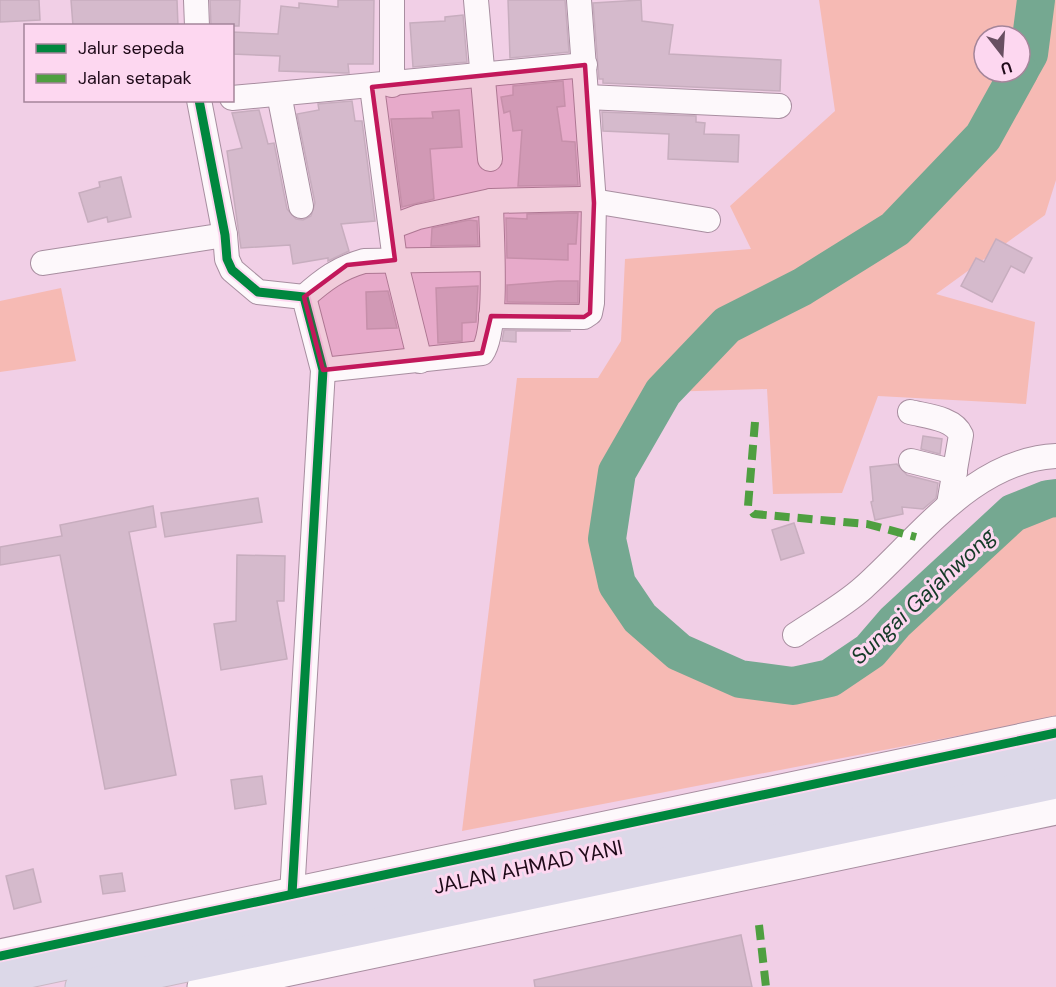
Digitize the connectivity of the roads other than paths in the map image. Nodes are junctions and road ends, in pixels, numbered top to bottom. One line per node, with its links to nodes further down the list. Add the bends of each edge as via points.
1 (196, 0): 5 (street)
2 (392, 0): 8 (street)
3 (476, 0): 7 (street)
4 (579, 0): 6 (street)
5 (197, 24)
6 (585, 65): 7 (street); 10 (street)
7 (482, 75): 8 (street); 14 (street)
8 (382, 86): 9 (street); 19 (street)
9 (279, 94): 11 (street); 17 (street)
10 (587, 97): 13 (street); 16 (street)
11 (234, 98)
12 (203, 102): 20 (street)
13 (779, 106)
14 (490, 159)
15 (491, 201): 16 (street, via 581,199); 19 (street); 21 (street)
16 (594, 203): 18 (street); 25 (street, via 590,313 584,317)
17 (301, 207)
18 (708, 220)
19 (391, 227): 22 (street)
20 (225, 235): 23 (street); 24 (street, via 227,259 241,279 258,292)
21 (491, 259): 22 (street); 25 (street)
22 (395, 260): 24 (street, via 347,265 327,276); 26 (street)
23 (43, 263)
24 (304, 297): 27 (street)
25 (491, 316): 26 (street, via 489,340 482,353)
26 (420, 361): 27 (street)
27 (323, 370): 39 (street)
28 (910, 412): 31 (street, via 948,422 960,431)
29 (1056, 456): 32 (street, via 1021,460 1005,467)
30 (911, 461): 31 (street)
31 (955, 472): 32 (street)
32 (949, 504): 33 (street, via 861,590)
33 (795, 635)
34 (1056, 733): 38 (street)
35 (1056, 754): 38 (highway, JALAN AHMAD YANI)
36 (1056, 782): 38 (highway, JALAN AHMAD YANI)
37 (1056, 807): 38 (street)
38 (628, 860): 40 (highway, JALAN AHMAD YANI); 40 (street)
39 (292, 894): 40 (street); 41 (street)
40 (467, 894): 42 (highway, JALAN AHMAD YANI); 43 (street); 44 (highway, JALAN AHMAD YANI)
41 (0, 956)
42 (0, 978)
43 (261, 981): 45 (street)
44 (82, 987)
45 (204, 987)

